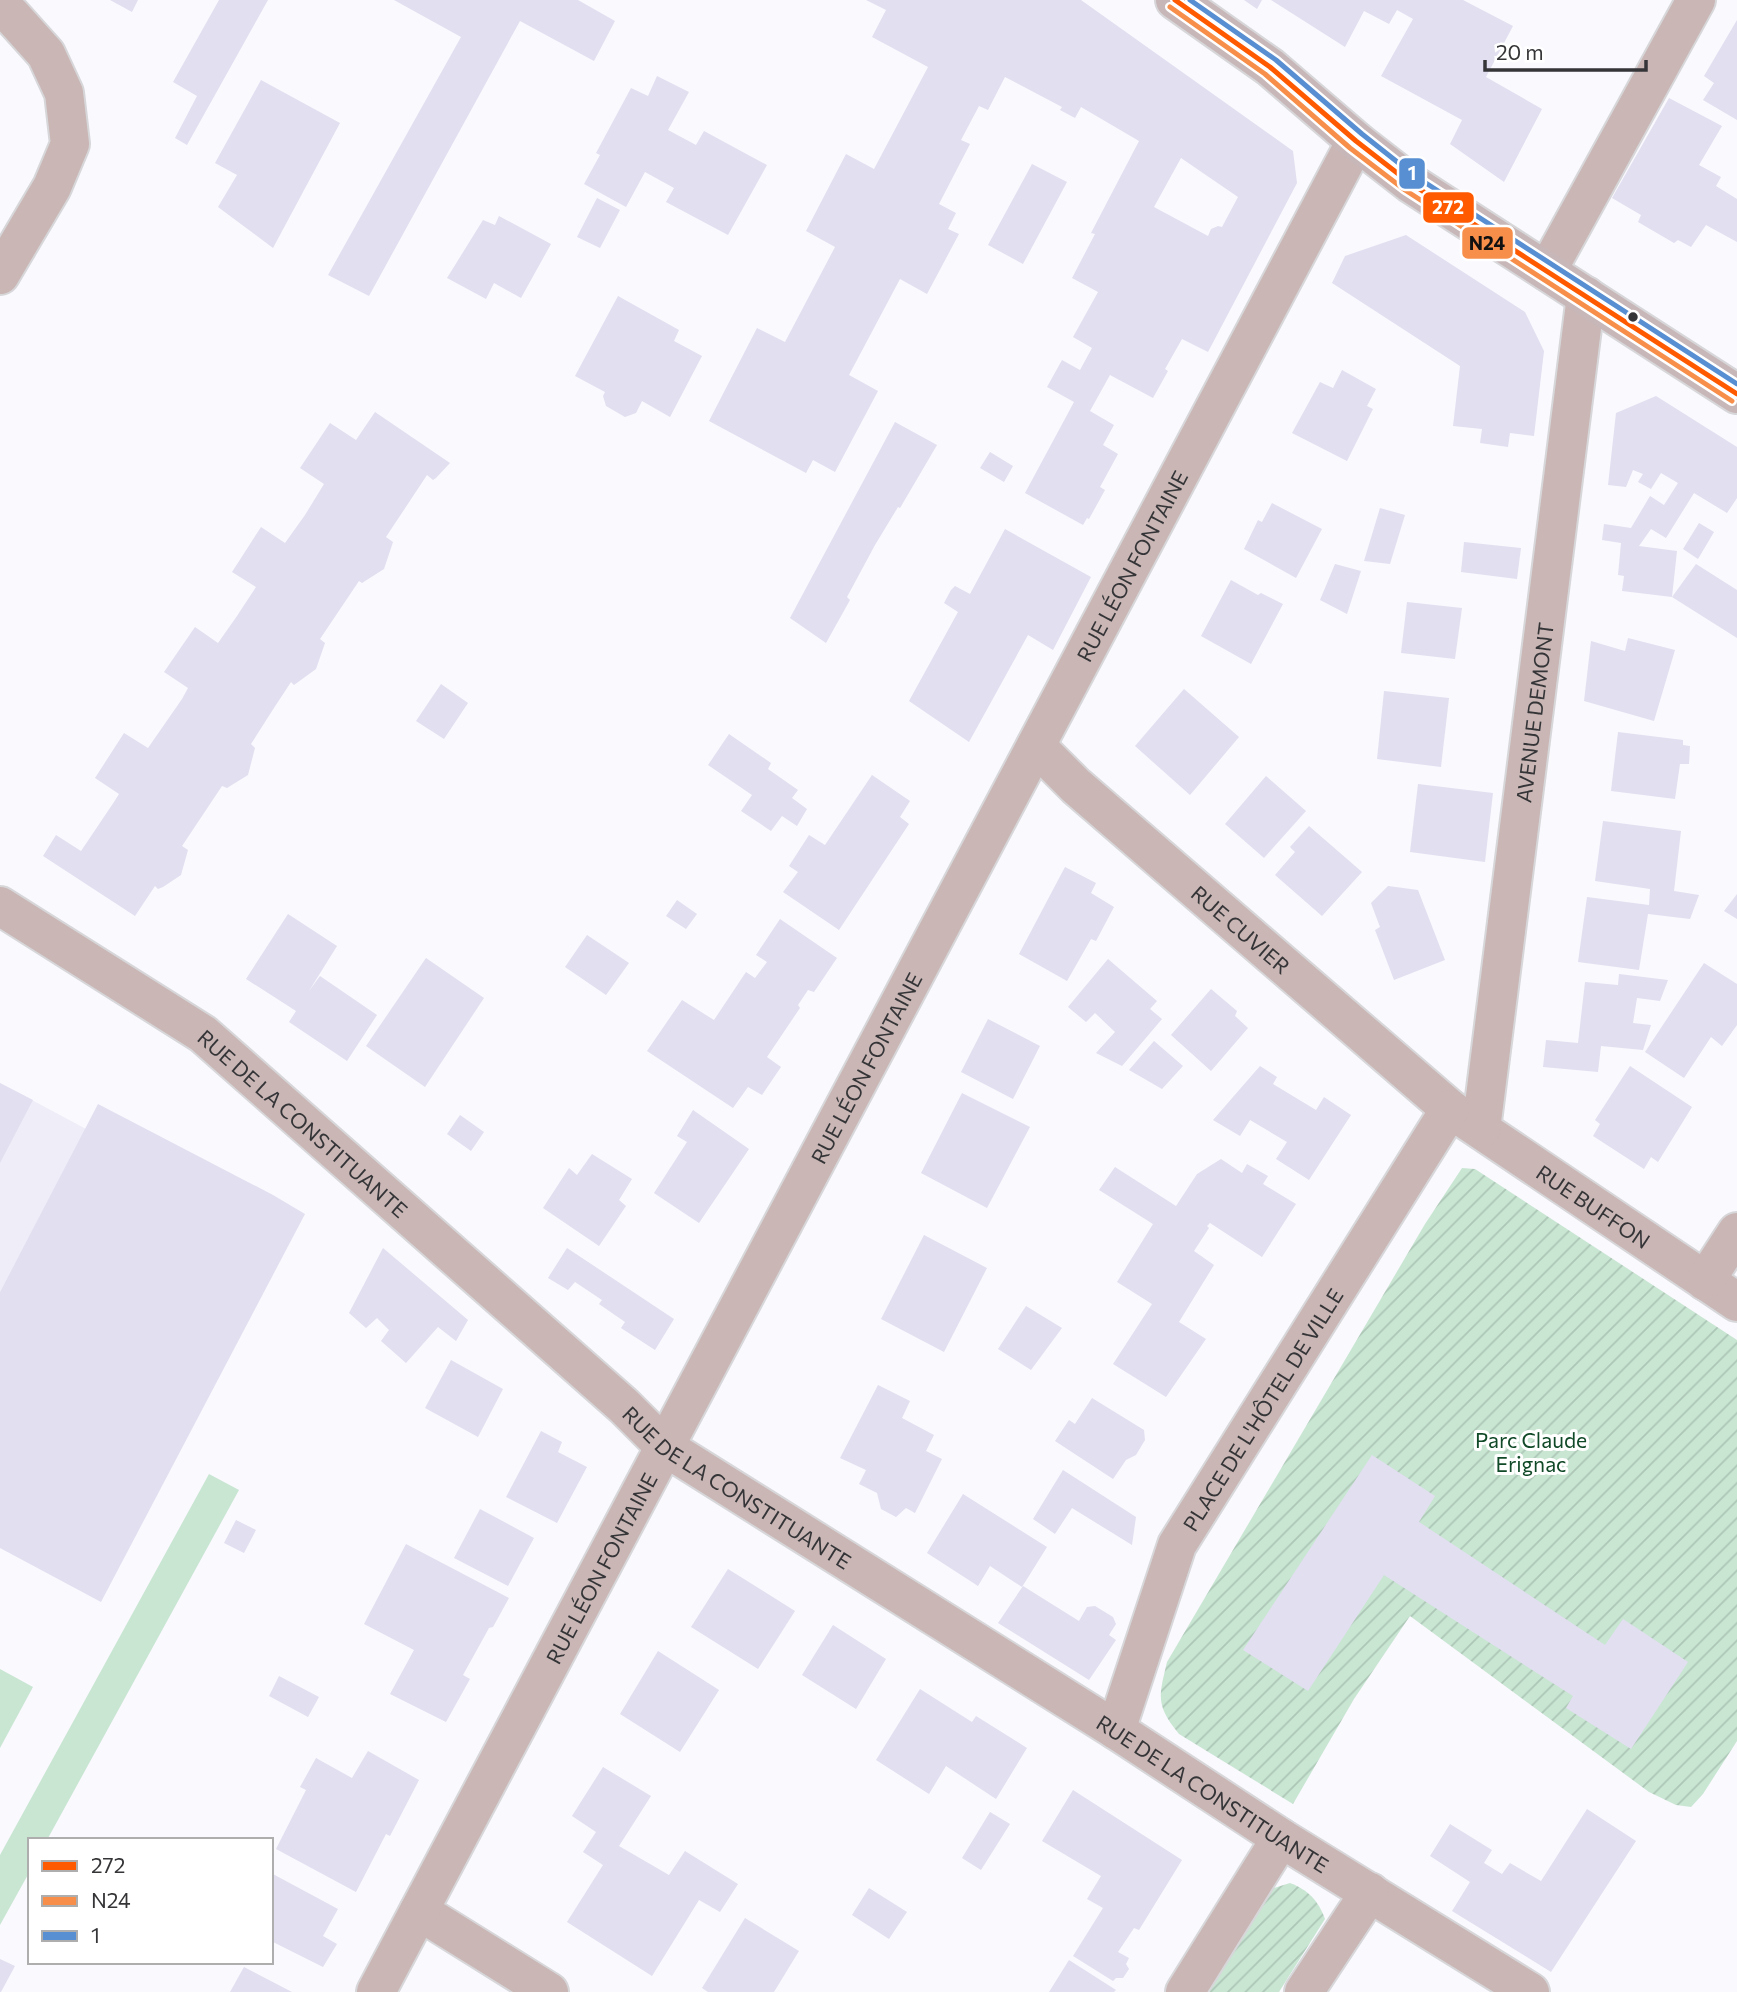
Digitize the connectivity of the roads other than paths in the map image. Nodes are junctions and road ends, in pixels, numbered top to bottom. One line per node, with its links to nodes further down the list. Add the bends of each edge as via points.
1 (1175, 0): 4 (main road, via 1270,67)
2 (1696, 0): 5 (street)
3 (0, 7): 6 (street, via 46,54 64,93 71,144 52,187)
4 (1356, 141): 5 (main road, via 1410,183); 9 (street, RUE LÉON FONTAINE)
5 (1547, 271): 7 (main road)
6 (0, 275)
7 (1586, 296): 8 (main road); 11 (street, AVENUE DEMONT)
8 (1737, 394)
9 (1036, 746): 11 (street, RUE CUVIER, via 1076,786); 15 (street, RUE LÉON FONTAINE)
10 (0, 906): 15 (street, RUE DE LA CONSTITUANTE, via 203,1034)
11 (1466, 1119): 13 (street, RUE BUFFON); 16 (street, PLACE DE L'HÔTEL DE VILLE, via 1177,1545)
12 (1737, 1231): 13 (street)
13 (1705, 1281): 14 (street, RUE BUFFON)
14 (1737, 1302)
15 (665, 1447): 16 (street, RUE DE LA CONSTITUANTE); 19 (street, RUE LÉON FONTAINE)
16 (1116, 1730): 17 (street, RUE DE LA CONSTITUANTE)
17 (1281, 1838): 18 (street, RUE DE LA CONSTITUANTE); 22 (street)
18 (1370, 1892): 23 (street); 24 (street, RUE DE LA CONSTITUANTE)
19 (419, 1911): 20 (street, RUE LÉON FONTAINE); 21 (street)
20 (376, 1992)
21 (549, 1992)
22 (1185, 1992)
23 (1304, 1992)
24 (1530, 1992)

